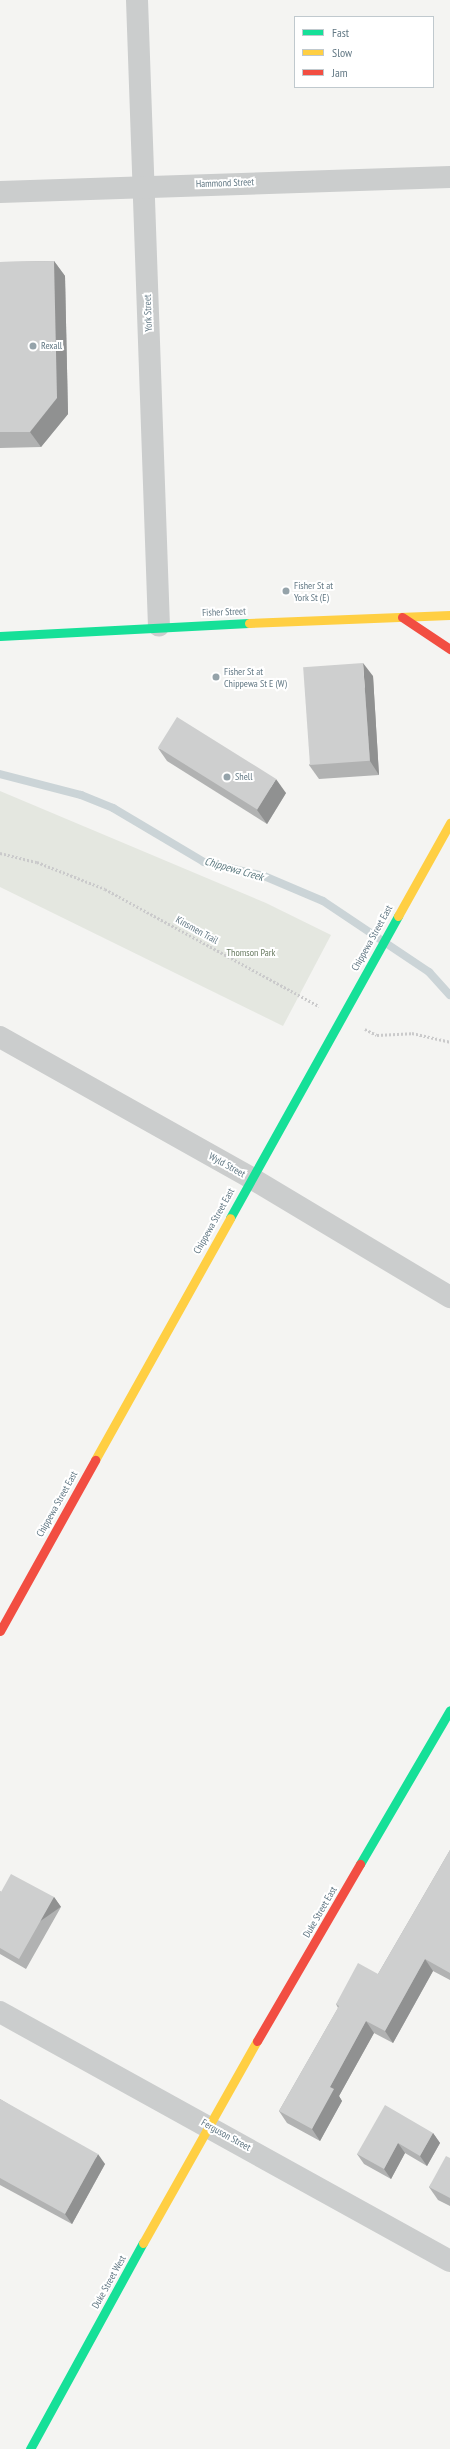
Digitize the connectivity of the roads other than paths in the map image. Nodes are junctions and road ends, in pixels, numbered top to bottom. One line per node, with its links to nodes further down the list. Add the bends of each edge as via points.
1 (137, 0): 3 (street, York Street)
2 (450, 177): 3 (street, Hammond Street)
3 (144, 185): 4 (street, Hammond Street); 7 (street, York Street)
4 (0, 192)
5 (450, 615): 6 (street, Fisher Street)
6 (402, 617): 7 (street, Fisher Street); 9 (street)
7 (159, 626): 8 (street, Fisher Street)
8 (0, 636)
9 (450, 649)
10 (450, 823): 12 (street, Chippewa Street East)
11 (0, 1037): 12 (street, Wyld Street)
12 (251, 1178): 13 (street, Wyld Street); 14 (street, Chippewa Street East)
13 (450, 1297)
14 (0, 1631)
15 (450, 1710): 17 (street, Duke Street East)
16 (0, 2012): 17 (street, Ferguson Street)
17 (208, 2126): 18 (street, Ferguson Street); 19 (street, Duke Street West)
18 (450, 2261)
19 (30, 2449)

